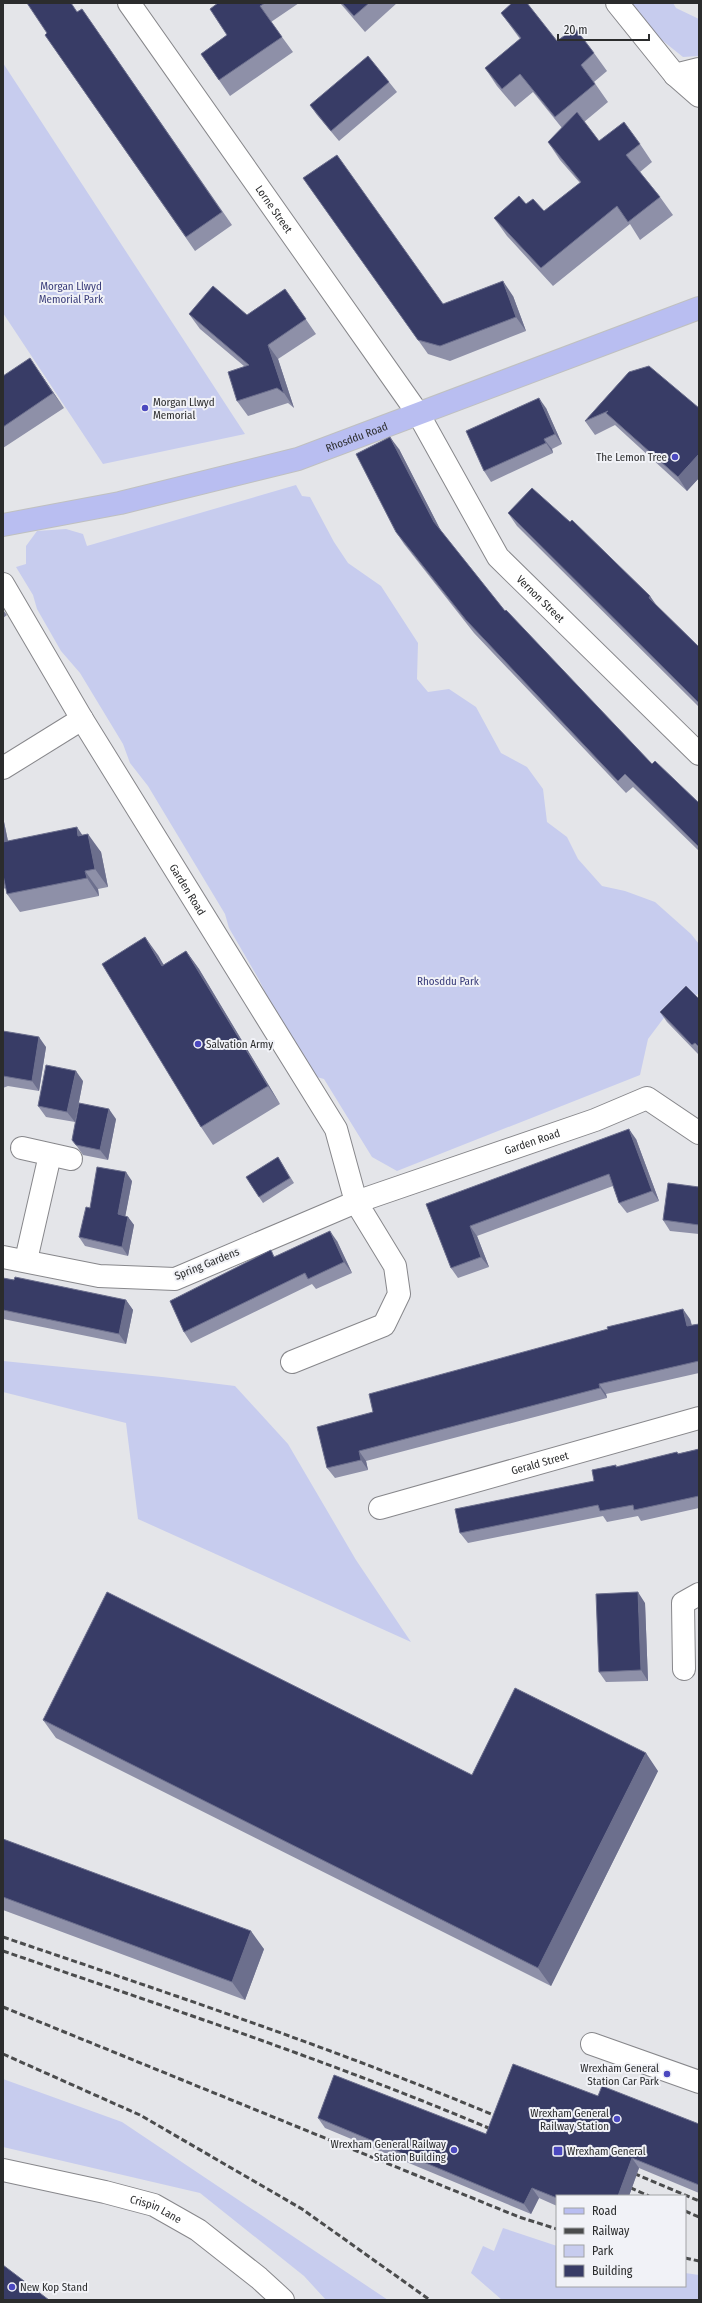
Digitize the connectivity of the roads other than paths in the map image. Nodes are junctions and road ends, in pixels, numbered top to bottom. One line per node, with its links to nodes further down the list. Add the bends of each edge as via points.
1 (129, 3): 7 (street, Lorne Street)
2 (617, 3): 4 (street)
3 (699, 69): 4 (street)
4 (674, 75): 5 (street)
5 (699, 96)
6 (699, 308): 7 (main road, Rhosddu Road)
7 (419, 416): 8 (main road, Rhosddu Road, via 292,461 120,503); 11 (street, Vernon Street, via 498,557)
8 (3, 525)
9 (3, 584): 10 (street, Garden Road)
10 (82, 718): 12 (street); 17 (street, Garden Road, via 336,1129)
11 (699, 754)
12 (3, 768)
13 (699, 1133): 17 (street, Garden Road, via 647,1098 595,1120)
14 (22, 1148): 15 (street)
15 (50, 1155): 16 (street); 19 (street)
16 (71, 1159)
17 (356, 1202): 19 (street, Spring Gardens, via 175,1279 98,1276); 20 (street, Garden Road, via 396,1266 399,1294 384,1325)
18 (3, 1257): 19 (street, Spring Gardens)
19 (26, 1260)
20 (292, 1362)
21 (699, 1418): 22 (street, Gerald Street)
22 (380, 1508)
23 (699, 1594): 24 (street, via 683,1603)
24 (684, 1669)
25 (592, 2044): 26 (street)
26 (699, 2082)
27 (3, 2170): 28 (street, Crispin Lane, via 154,2205 198,2230)
28 (283, 2300)

